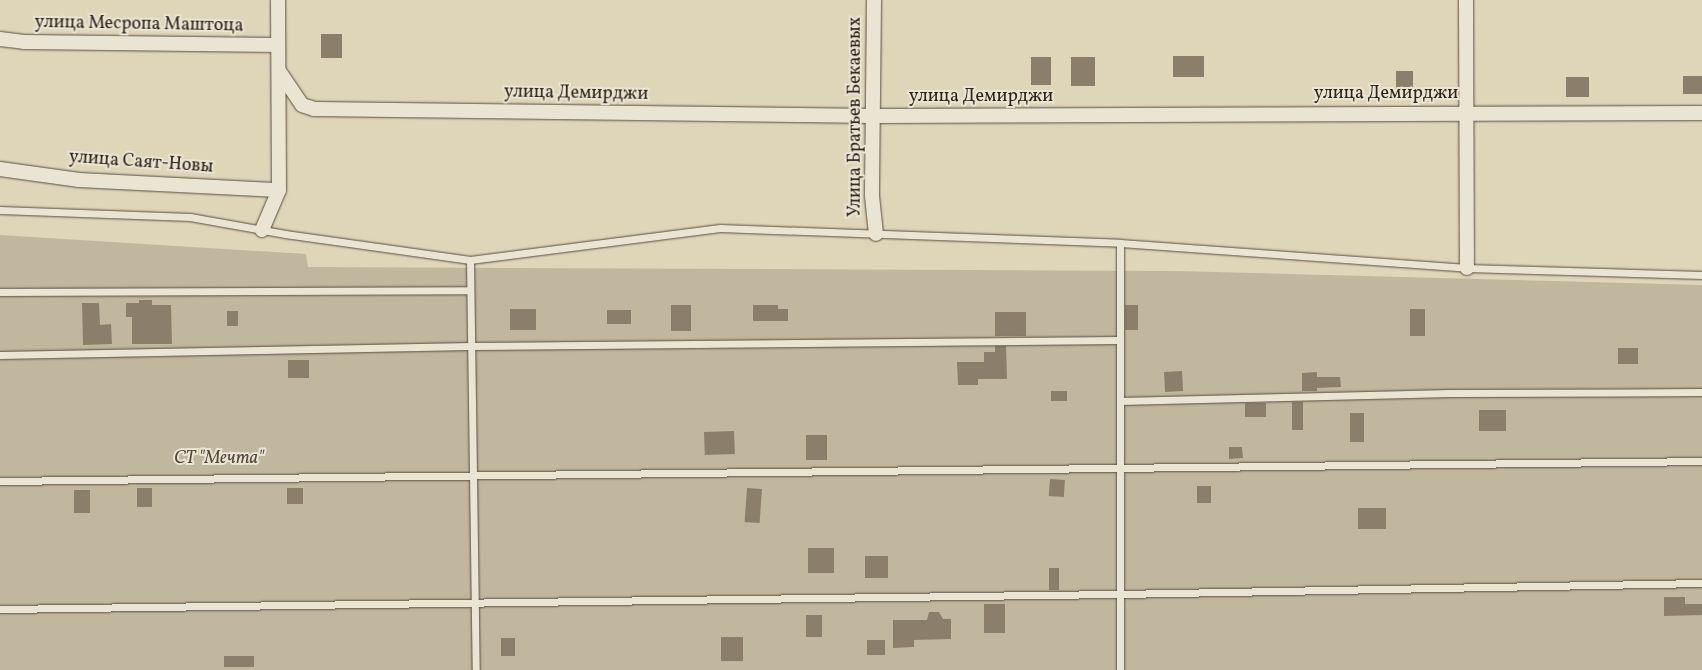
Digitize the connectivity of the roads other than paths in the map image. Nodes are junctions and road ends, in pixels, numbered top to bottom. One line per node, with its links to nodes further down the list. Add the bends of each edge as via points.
1 (278, 0): 5 (street)
2 (874, 0): 9 (street, Улица Братьев Бекаевых)
3 (1466, 0): 7 (street)
4 (0, 39): 5 (street, улица Месропа Маштоца)
5 (278, 45): 6 (street)
6 (278, 71): 9 (street, улица Демирджи, via 302,105 314,110); 11 (street)
7 (1466, 112): 8 (street, улица Демирджи); 9 (street, улица Демирджи); 17 (street)
8 (1702, 113)
9 (874, 116): 14 (street, Улица Братьев Бекаевых, via 872,196)
10 (0, 169): 11 (street, улица Саят-Новы, via 79,180)
11 (279, 190): 13 (street)
12 (0, 210): 13 (lane, via 190,217)
13 (262, 230): 16 (lane)
14 (876, 234): 15 (lane); 16 (lane, via 720,228)
15 (1120, 243): 17 (lane); 21 (lane)
16 (470, 260): 19 (lane)
17 (1468, 268): 18 (lane)
18 (1702, 275)
19 (470, 290): 20 (lane); 22 (lane)
20 (0, 292)
21 (1120, 340): 22 (lane); 25 (lane)
22 (471, 346): 23 (lane); 28 (lane)
23 (0, 355)
24 (1702, 392): 25 (lane, via 1450,393)
25 (1120, 401): 27 (lane)
26 (1702, 461): 27 (lane)
27 (1119, 466): 28 (lane); 31 (lane)
28 (473, 476): 29 (lane); 32 (lane)
29 (0, 481)
30 (1702, 583): 31 (lane)
31 (1119, 594): 32 (lane); 35 (lane)
32 (475, 603): 33 (lane); 34 (lane)
33 (0, 609)
34 (476, 670)
35 (1120, 670)

